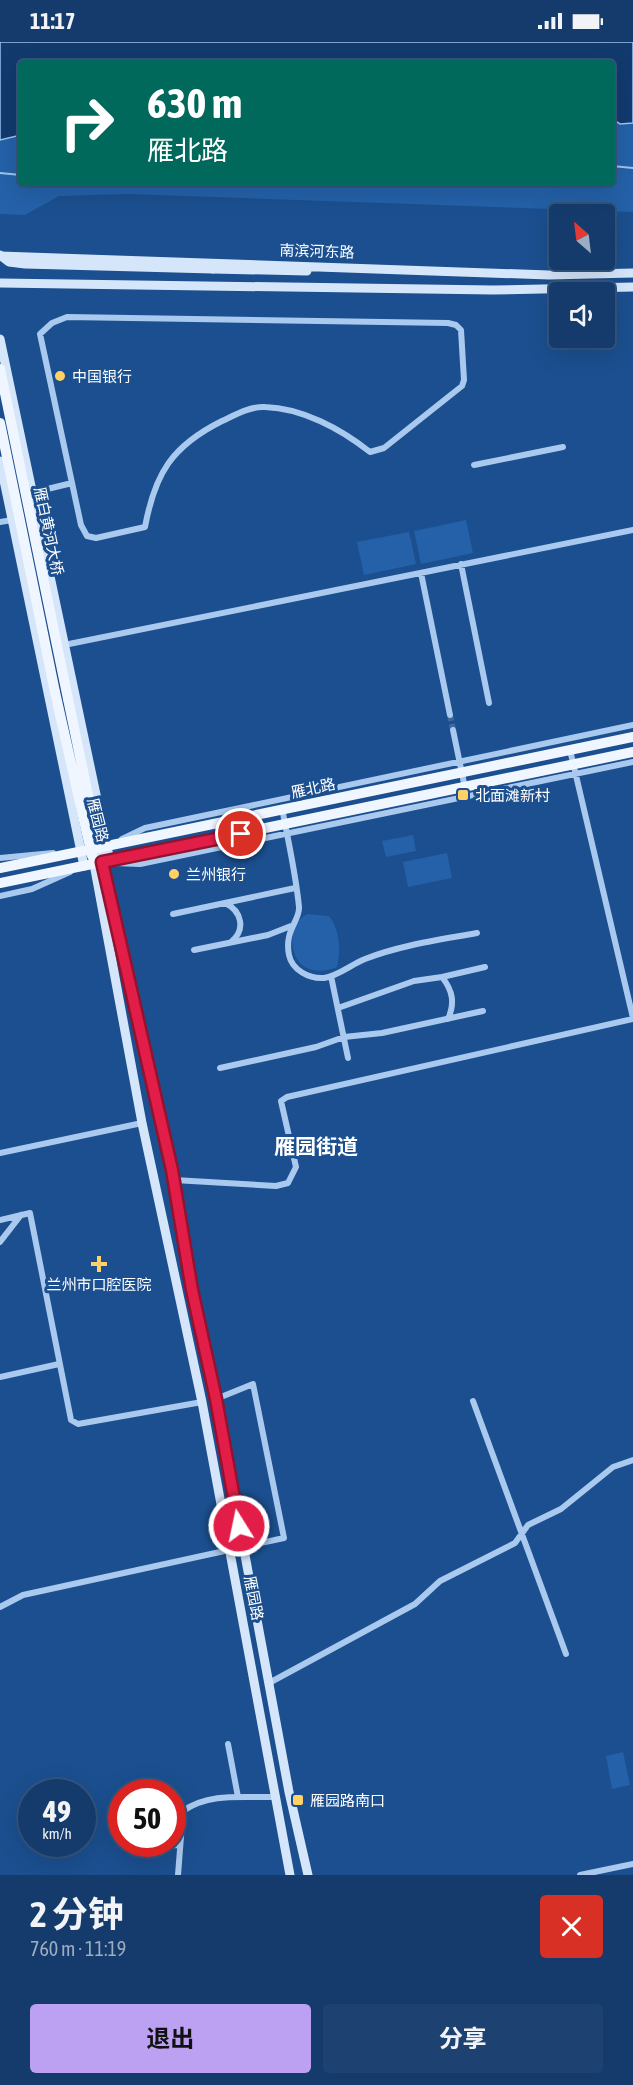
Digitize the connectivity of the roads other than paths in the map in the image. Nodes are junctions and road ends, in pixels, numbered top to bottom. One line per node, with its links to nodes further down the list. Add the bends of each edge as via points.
1 (0, 256): 2 (main road, 南滨河东路); 2 (main road, bridge, via 25,264 376,273)
2 (405, 269): 3 (main road, 南滨河东路)
3 (456, 271): 4 (main road, 南滨河东路); 7 (main road)
4 (633, 273)
5 (0, 283): 7 (main road)
6 (633, 287): 7 (main road)
7 (455, 288)
8 (0, 339): 15 (main road, 雁园路)
9 (0, 369): 24 (main road, 雁白黄河大桥, bridge)
10 (0, 423): 23 (main road, 雁白黄河大桥, bridge)
11 (563, 447): 13 (street)
12 (0, 461): 16 (main road, 雁园路)
13 (474, 465)
14 (72, 483): 14 (street, via 81,525 87,536 96,538 145,527 154,485 183,444 239,413 263,406 291,410 355,440 370,452 384,448 462,386 460,330 447,323 67,317 40,334); 15 (street)
15 (32, 493): 16 (street); 22 (main road, 雁园路)
16 (4, 499): 17 (main road, 雁园路)
17 (12, 520): 18 (street); 38 (main road, 雁园路)
18 (0, 522)
19 (633, 530): 20 (street)
20 (461, 564): 21 (street); 25 (street)
21 (421, 573): 22 (street); 26 (street)
22 (64, 645): 38 (main road, 雁园路)
23 (55, 692): 38 (main road, 雁园路)
24 (68, 699): 38 (main road, 雁园路)
25 (489, 703)
26 (450, 716)
27 (633, 724): 33 (street)
28 (453, 730): 33 (street)
29 (633, 737): 30 (main road, 雁北路)
30 (570, 750): 33 (main road, 雁北路); 34 (street)
31 (633, 752): 34 (main road, 雁北路)
32 (633, 762): 34 (street)
33 (461, 768): 35 (street); 36 (main road, 雁北路)
34 (575, 769): 35 (main road, 雁北路); 56 (street)
35 (466, 792): 37 (main road, 雁北路)
36 (281, 804): 37 (street); 38 (main road, 雁北路)
37 (285, 830): 40 (main road, 雁北路); 43 (street)
38 (94, 849): 39 (street); 40 (main road, 雁园路); 40 (main road, 雁园路); 41 (main road, 雁北路)
39 (0, 858)
40 (97, 863): 42 (main road, 雁北路); 44 (street, via 32,889); 61 (main road, 雁园路); 63 (main road, 雁园路)
41 (0, 868)
42 (0, 883)
43 (296, 888): 45 (street); 47 (street, via 299,913)
44 (0, 896)
45 (225, 903): 46 (street); 49 (street, via 240,918 240,932)
46 (172, 914)
47 (291, 926): 49 (street); 52 (street, via 288,948 295,968 315,977)
48 (477, 933): 52 (street, via 400,948)
49 (230, 944): 50 (street)
50 (194, 950)
51 (485, 967): 53 (street)
52 (331, 976): 54 (street)
53 (442, 977): 54 (street, via 414,981); 57 (street, via 452,992)
54 (338, 1008): 58 (street)
55 (483, 1011): 57 (street)
56 (633, 1018): 63 (street, via 288,1097 281,1101 296,1167 288,1183 276,1186)
57 (448, 1019): 58 (street)
58 (344, 1037): 59 (street); 60 (street)
59 (348, 1058)
60 (220, 1068)
61 (142, 1123): 62 (street); 71 (main road, 雁园路)
62 (0, 1153)
63 (174, 1180): 69 (main road, 雁园路, via 192,1290)
64 (21, 1215): 65 (street); 66 (street); 67 (street, via 30,1213)
65 (0, 1220)
66 (0, 1242)
67 (59, 1364): 68 (street); 71 (street, via 71,1420 78,1424)
68 (0, 1377)
69 (216, 1399): 71 (main road); 74 (main road, 雁园路); 74 (street, via 253,1384 284,1538)
70 (473, 1401): 73 (street)
71 (202, 1402): 75 (main road, 雁园路)
72 (633, 1460): 73 (street, via 613,1467 561,1509 528,1525)
73 (522, 1534): 77 (street); 78 (street, via 515,1543 440,1581 415,1604)
74 (243, 1548): 75 (street); 78 (main road, 雁园路)
75 (229, 1551): 76 (street, via 23,1595); 81 (main road, 雁园路)
76 (0, 1607)
77 (566, 1654)
78 (269, 1683): 87 (main road, 雁园路)
79 (228, 1743): 80 (street)
80 (238, 1797): 81 (street); 82 (street, via 193,1804)
81 (275, 1797): 86 (main road, 雁园路)
82 (186, 1809)
83 (179, 1857): 85 (street)
84 (633, 1864): 88 (street)
85 (178, 1875)
86 (290, 1875)
87 (308, 1875)
88 (580, 1875)

